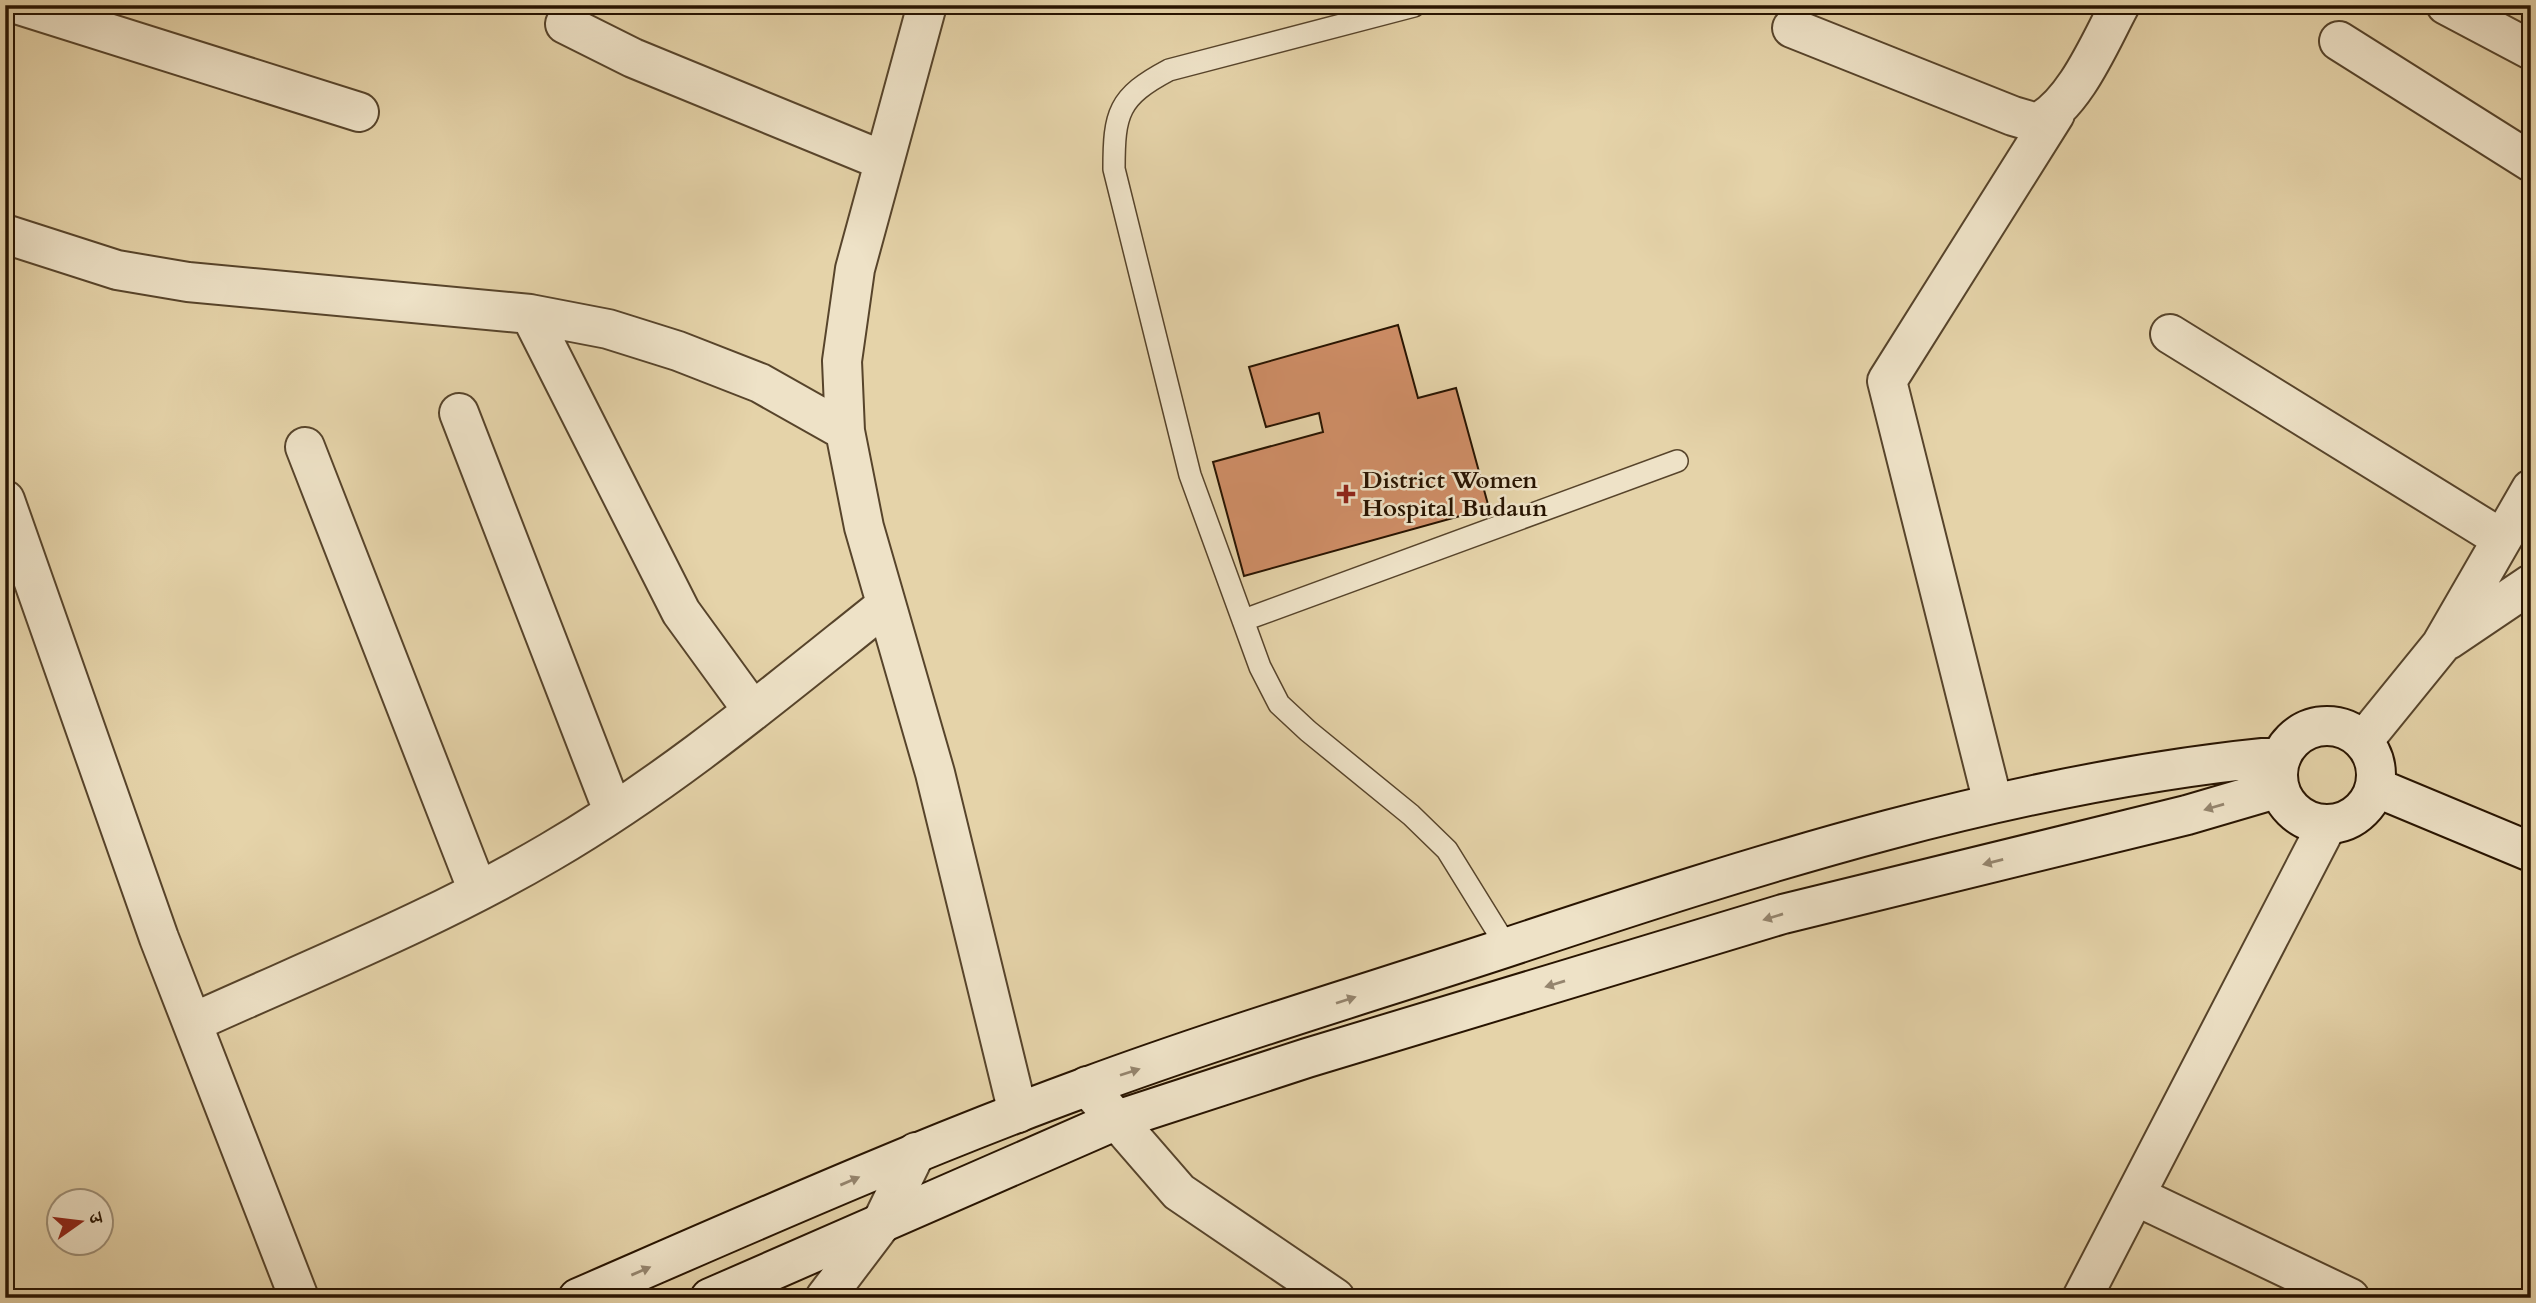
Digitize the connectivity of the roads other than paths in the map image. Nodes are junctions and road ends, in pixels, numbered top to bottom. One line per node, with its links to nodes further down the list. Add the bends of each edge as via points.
1 (19, 5): 10 (street)
2 (927, 5): 12 (street)
3 (2120, 5): 11 (street)
4 (2446, 5): 9 (street)
5 (1414, 6): 26 (lane, via 1170,70 1142,85 1123,104 1114,138 1114,169 1191,475)
6 (565, 24): 12 (street, via 633,58)
7 (1793, 29): 11 (street, via 2012,116 2037,122)
8 (2339, 41): 13 (street)
9 (2531, 50)
10 (359, 112)
11 (2055, 114): 32 (street, via 1887,381)
12 (884, 161): 18 (street, via 855,268 842,361)
13 (2531, 162)
14 (5, 234): 15 (street, via 117,270 176,280)
15 (530, 314): 18 (street, via 608,329 678,351 760,383); 28 (street, via 681,612)
16 (2169, 334): 23 (street)
17 (459, 413): 33 (street)
18 (845, 431): 25 (street, via 864,527)
19 (305, 447): 36 (street)
20 (1677, 461): 26 (lane)
21 (2531, 489): 23 (street)
22 (5, 500): 38 (street)
23 (2502, 539): 27 (street)
24 (2531, 584): 27 (street)
25 (886, 605): 28 (street); 40 (street, via 935,773)
26 (1244, 620): 37 (lane, via 1279,704 1447,850)
27 (2441, 645): 29 (street)
28 (753, 711): 33 (street)
29 (2363, 741): 30 (street, via 2350,731 2319,726 2297,737); 31 (street, via 2376,770)
30 (2281, 772): 32 (street, via 2197,764); 34 (street, via 2286,803 2312,822); 41 (street, one-way to 41, via 2188,815 1783,914)
31 (2375, 787): 34 (street, via 2358,814); 35 (street)
32 (1993, 803): 37 (street, via 1626,908)
33 (613, 811): 36 (street, via 551,852)
34 (2328, 825): 43 (street)
35 (2531, 852)
36 (478, 891): 38 (street)
37 (1507, 947): 39 (street, one-way to 37)
38 (192, 1023): 45 (street)
39 (1087, 1086): 40 (street); 41 (street)
40 (1018, 1113): 42 (street)
41 (1117, 1120): 44 (street); 49 (street, via 1179,1192)
42 (916, 1152): 44 (street); 46 (street, one-way to 42)
43 (2136, 1196): 50 (street); 51 (street)
44 (881, 1224): 47 (street); 48 (street)
45 (299, 1298)
46 (578, 1298)
47 (710, 1298)
48 (825, 1298)
49 (1335, 1298)
50 (2082, 1298)
51 (2350, 1298)

